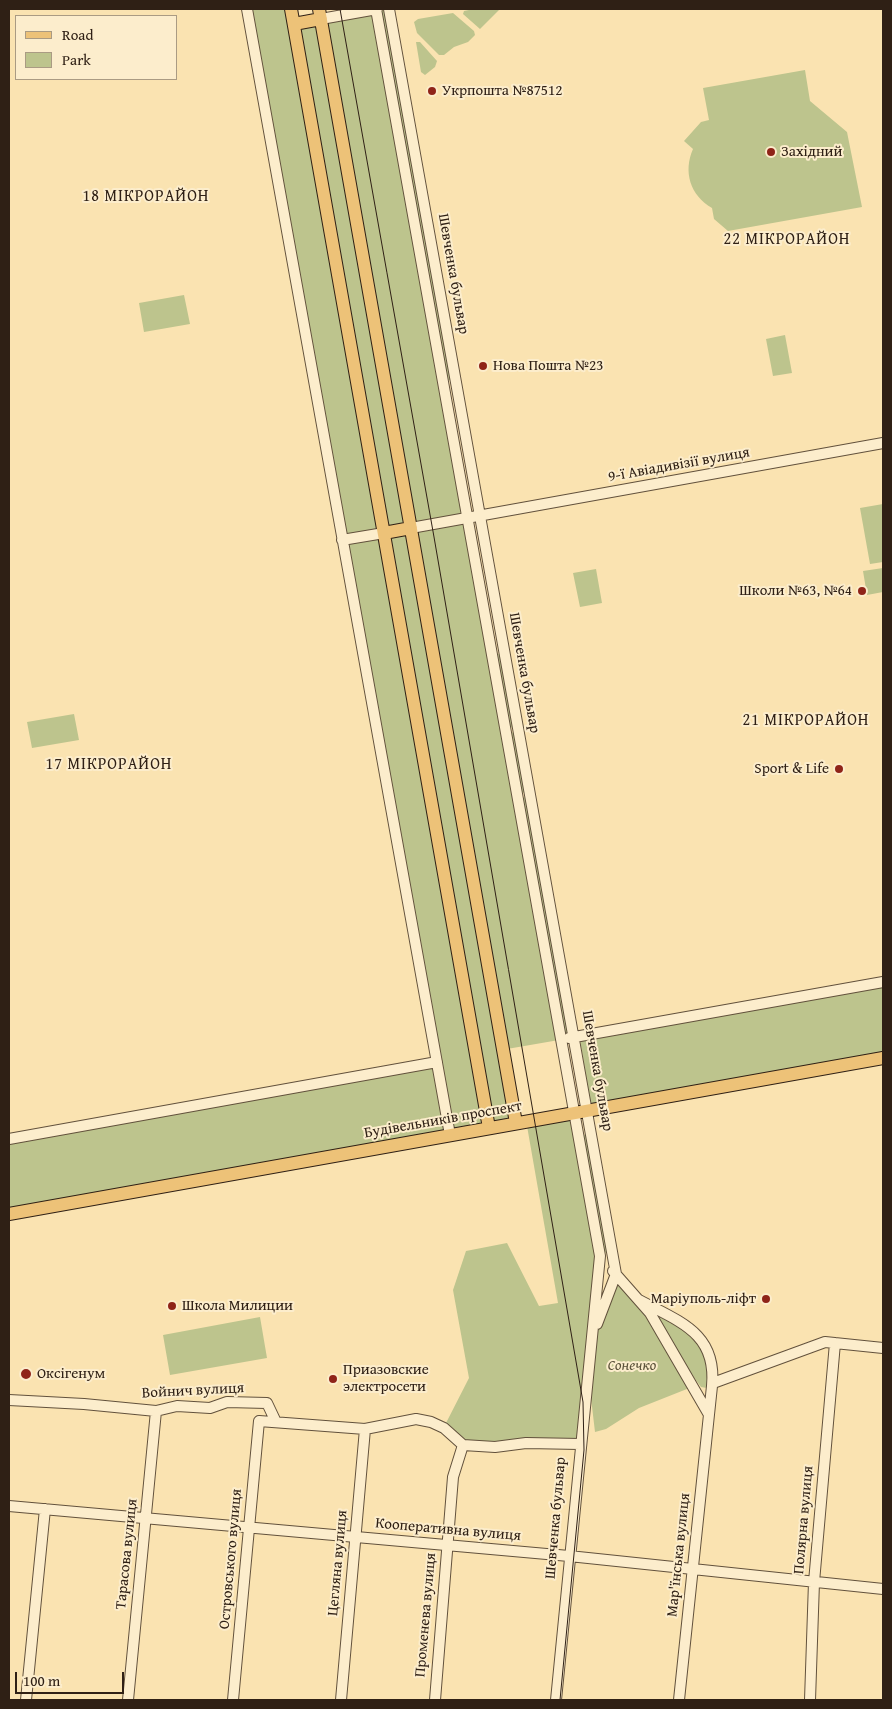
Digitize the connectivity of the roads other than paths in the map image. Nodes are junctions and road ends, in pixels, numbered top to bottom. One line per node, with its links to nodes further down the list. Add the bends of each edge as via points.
1 (247, 9): 14 (street)
2 (291, 9): 6 (main road)
3 (377, 9): 5 (street); 8 (street, Шевченка бульвар)
4 (389, 9): 7 (street, Шевченка бульвар)
5 (320, 14): 6 (main road); 12 (main road)
6 (294, 24): 13 (main road)
7 (456, 382): 8 (street); 10 (street, Шевченка бульвар)
8 (443, 384): 11 (street, Шевченка бульвар)
9 (883, 443): 10 (street, 9-ї Авіадивізії вулиця)
10 (480, 516): 11 (street, 9-ї Авіадивізії вулиця); 15 (street, Шевченка бульвар)
11 (467, 518): 12 (street, 9-ї Авіадивізії вулиця); 16 (street, Шевченка бульвар)
12 (411, 528): 13 (main road); 23 (main road)
13 (384, 533): 14 (street); 24 (main road)
14 (342, 540): 21 (street)
15 (504, 650): 16 (street); 18 (street, Шевченка бульвар)
16 (491, 653): 19 (street, Шевченка бульвар)
17 (883, 982): 18 (street)
18 (575, 1037): 19 (street); 22 (street, Шевченка бульвар)
19 (562, 1040): 22 (street, Шевченка бульвар)
20 (883, 1058): 22 (main road, Будівельників проспект)
21 (437, 1062): 25 (street); 26 (street)
22 (582, 1112): 23 (main road, Будівельників проспект); 28 (street, Шевченка бульвар); 29 (street, Шевченка бульвар)
23 (516, 1123): 24 (main road, Будівельників проспект)
24 (489, 1128): 25 (main road, Будівельників проспект)
25 (450, 1135): 27 (main road, Будівельників проспект)
26 (9, 1138)
27 (9, 1214)
28 (600, 1256): 29 (street); 31 (street, Шевченка бульвар)
29 (616, 1274): 30 (street); 31 (street, Шевченка бульвар)
30 (639, 1300): 34 (street, Мар'їнська вулиця, via 698,1335 709,1352); 37 (street)
31 (591, 1339): 40 (street, Шевченка бульвар)
32 (835, 1343): 33 (street); 34 (street, via 825,1342); 50 (street, Полярна вулиця)
33 (883, 1348)
34 (713, 1383): 37 (street, Мар'їнська вулиця)
35 (9, 1400): 36 (street, Войнич вулиця)
36 (156, 1411): 38 (street, Войнич вулиця, via 177,1406 210,1408 227,1402 267,1402); 44 (street, Тарасова вулиця)
37 (708, 1412): 49 (street, Мар'їнська вулиця)
38 (276, 1422): 39 (street); 45 (street, Островського вулиця, via 260,1421)
39 (365, 1429): 41 (street, via 416,1419 444,1428); 46 (street, Цегляна вулиця)
40 (580, 1444): 41 (street); 48 (street, Шевченка бульвар)
41 (463, 1445): 47 (street, Променева вулиця, via 452,1477)
42 (9, 1506): 43 (street, Кооперативна вулиця)
43 (45, 1509): 44 (street, Кооперативна вулиця); 52 (street)
44 (145, 1518): 45 (street, Кооперативна вулиця); 53 (street, Тарасова вулиця)
45 (250, 1527): 46 (street, Кооперативна вулиця); 54 (street, Островського вулиця)
46 (355, 1537): 47 (street, Кооперативна вулиця); 55 (street, Цегляна вулиця)
47 (447, 1545): 48 (street, Кооперативна вулиця); 56 (street, Променева вулиця)
48 (569, 1556): 49 (street, Кооперативна вулиця); 57 (street, Шевченка бульвар)
49 (693, 1569): 50 (street, Кооперативна вулиця); 58 (street, Мар'їнська вулиця)
50 (814, 1582): 51 (street, Кооперативна вулиця); 59 (street, Полярна вулиця)
51 (883, 1589)
52 (26, 1700)
53 (128, 1700)
54 (233, 1700)
55 (341, 1700)
56 (435, 1700)
57 (556, 1700)
58 (679, 1700)
59 (810, 1700)

